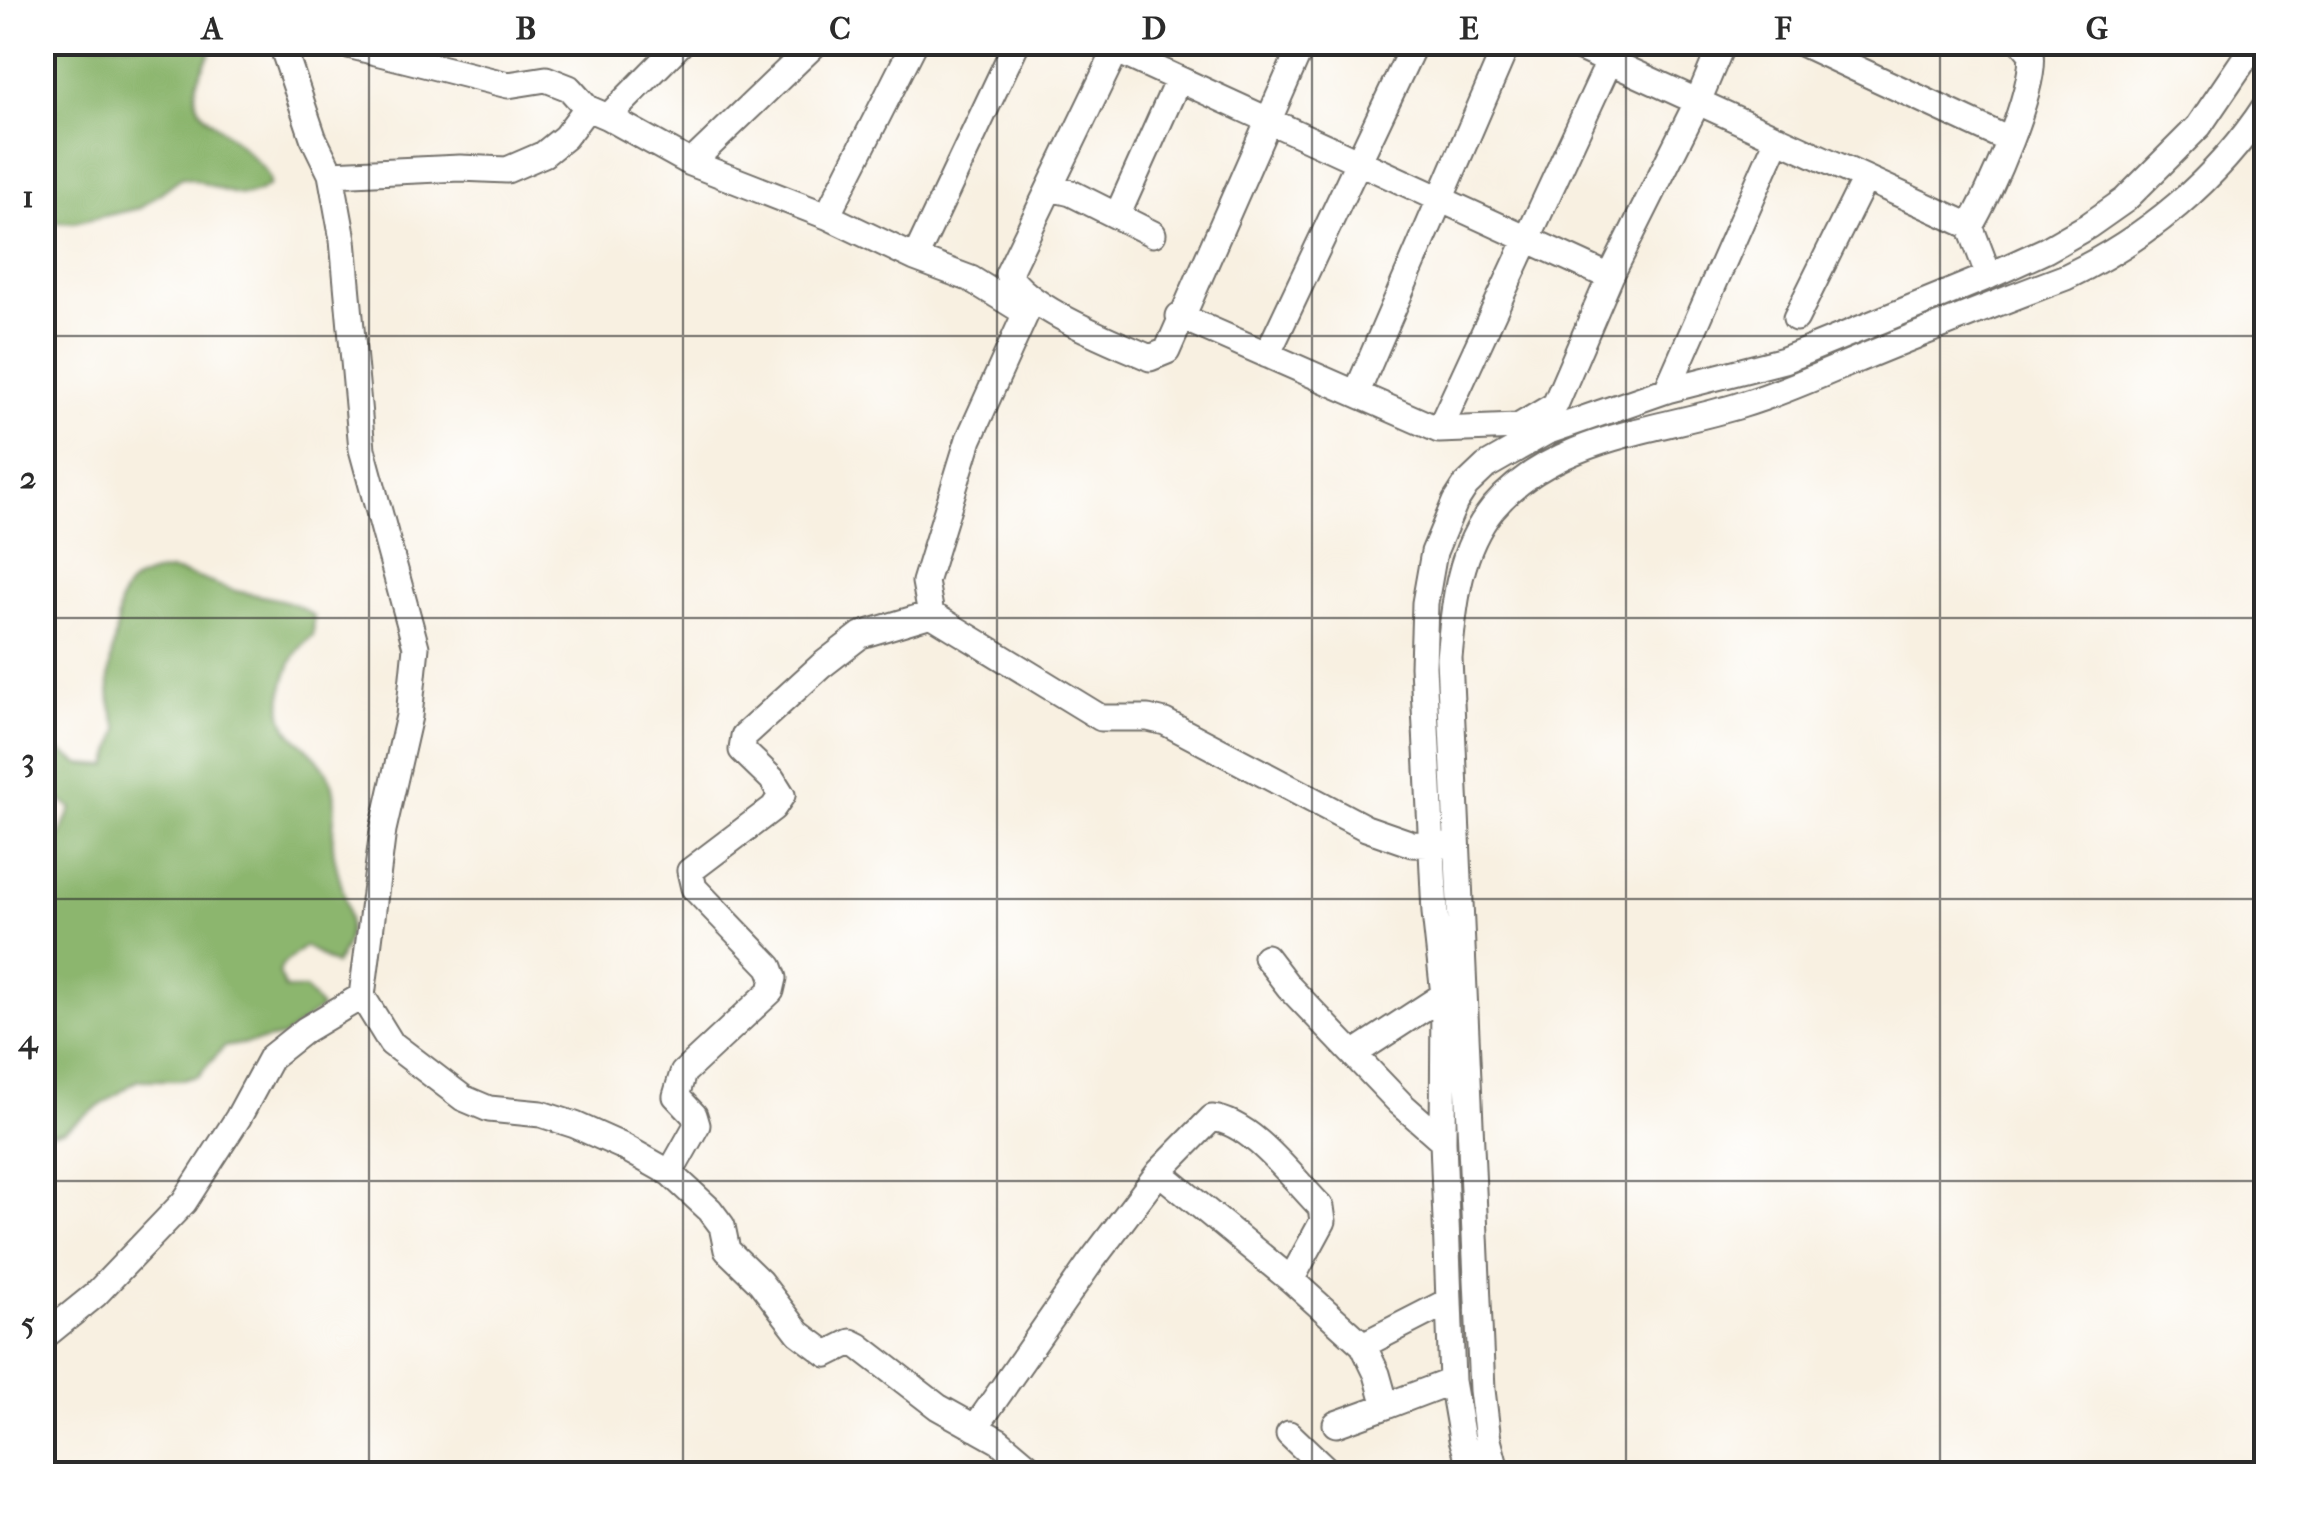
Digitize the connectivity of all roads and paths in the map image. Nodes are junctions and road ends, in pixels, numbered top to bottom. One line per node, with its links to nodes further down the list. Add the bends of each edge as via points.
1 (281, 42): 26 (street)
2 (336, 42): 20 (street, via 508,84 546,79 569,88)
3 (682, 42): 20 (street)
4 (817, 42): 25 (street)
5 (916, 42): 30 (street)
6 (1017, 42): 35 (street)
7 (1303, 42): 21 (street)
8 (1416, 42): 24 (street)
9 (1508, 42): 29 (street)
10 (1567, 42): 16 (street)
11 (1723, 42): 18 (street)
12 (1800, 42): 23 (street)
13 (2022, 42): 23 (street, via 2033,62)
14 (2256, 42): 36 (street, via 2199,126 2125,200)
15 (1111, 45): 17 (street); 28 (street)
16 (1609, 62): 18 (street); 34 (street)
17 (1178, 80): 21 (street); 31 (street)
18 (1698, 101): 22 (street); 37 (street)
19 (2266, 104): 46 (street, via 2192,192 2114,254 1742,406 1589,446 1538,471 1494,507 1462,569 1448,658)
20 (598, 113): 25 (street); 26 (street, via 544,154 506,170)
21 (1267, 120): 24 (street); 39 (street)
22 (1778, 138): 27 (street); 42 (street)
23 (2009, 140): 32 (street)
24 (1359, 160): 29 (street); 41 (street)
25 (691, 163): 30 (street)
26 (331, 174): 48 (street, via 344,240 362,449 416,648)
27 (1865, 179): 32 (street); 40 (street)
28 (1050, 188): 31 (street); 38 (street, via 1008,274)
29 (1442, 201): 34 (street); 43 (street)
30 (826, 216): 35 (street)
31 (1116, 216): 33 (street)
32 (1970, 226): 36 (street)
33 (1152, 234)
34 (1526, 238): 37 (street); 44 (street)
35 (915, 258): 38 (street)
36 (1990, 276): 42 (street, via 1784,360)
37 (1610, 277): 44 (street, via 1555,405 1518,427)
38 (1028, 306): 39 (street, via 1150,358 1167,350); 45 (street, via 969,439 925,582)
39 (1179, 316): 41 (street)
40 (1796, 318)
41 (1267, 355): 43 (street)
42 (1666, 390): 46 (street, via 1507,452 1455,502 1434,552 1423,666)
43 (1357, 392): 44 (street)
44 (1439, 430)
45 (931, 614): 46 (street, via 1101,718 1165,722 1366,828 1412,844); 53 (street, via 861,635 744,736 742,750 782,795 690,871 694,888 774,978 771,991 682,1074 676,1096 697,1125)
46 (1445, 845): 49 (street); 66 (street, via 1482,1390)
47 (1266, 957): 50 (street)
48 (362, 996): 53 (street, via 392,1043 463,1098 575,1126); 56 (street, via 271,1057 184,1202 95,1295)
49 (1444, 996): 50 (street); 51 (street)
50 (1355, 1053): 51 (street)
51 (1443, 1141): 55 (street)
52 (1159, 1172): 54 (street); 54 (street, via 1212,1118 1244,1129 1323,1211); 61 (street)
53 (670, 1173): 61 (street, via 710,1210 727,1250 799,1333 827,1354 851,1342 859,1346)
54 (1291, 1280): 57 (street)
55 (1449, 1301): 57 (street); 58 (street)
56 (42, 1338)
57 (1362, 1345): 59 (street)
58 (1452, 1381): 59 (street); 65 (street)
59 (1386, 1406): 60 (street)
60 (1336, 1424)
61 (975, 1428): 63 (street)
62 (1289, 1434): 64 (street)
63 (1038, 1474)
64 (1331, 1474)
65 (1474, 1474)
66 (1497, 1474)

